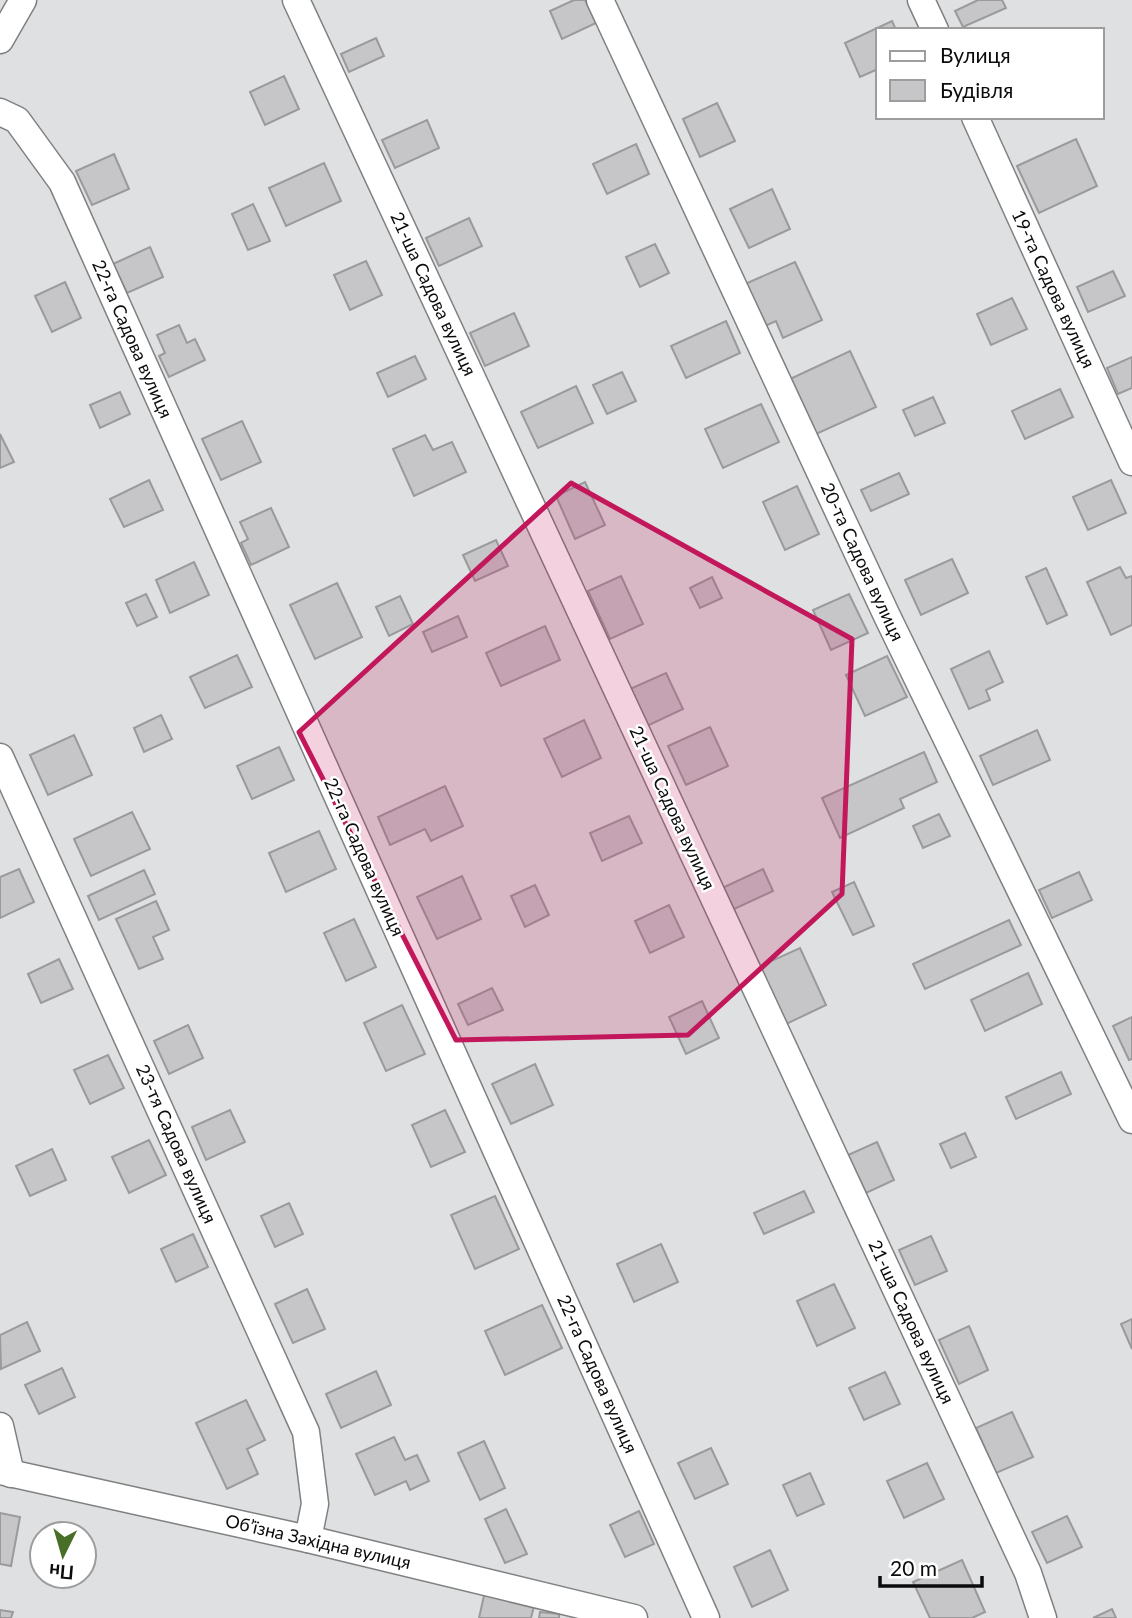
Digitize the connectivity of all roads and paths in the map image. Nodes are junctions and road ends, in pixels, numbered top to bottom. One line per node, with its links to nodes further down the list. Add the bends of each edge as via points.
1 (23, 0): 6 (street)
2 (296, 0): 17 (street, 21-ша Садова вулиця, via 1028,1573)
3 (600, 0): 11 (street, 20-та Садова вулиця, via 887,616)
4 (921, 0): 5 (street)
5 (934, 28)
6 (0, 40)
7 (0, 112): 16 (street, 22-га Садова вулиця, via 17,120 62,182)
8 (976, 119): 9 (street, 19-та Садова вулиця)
9 (1132, 462)
10 (0, 757): 14 (street, 23-тя Садова вулиця, via 306,1432 315,1504)
11 (1132, 1120)
12 (0, 1426): 13 (street)
13 (6, 1472): 14 (street, Обʼїзна Західна вулиця)
14 (308, 1539): 15 (street, Обʼїзна Західна вулиця)
15 (634, 1618)
16 (706, 1618)
17 (1043, 1618)

